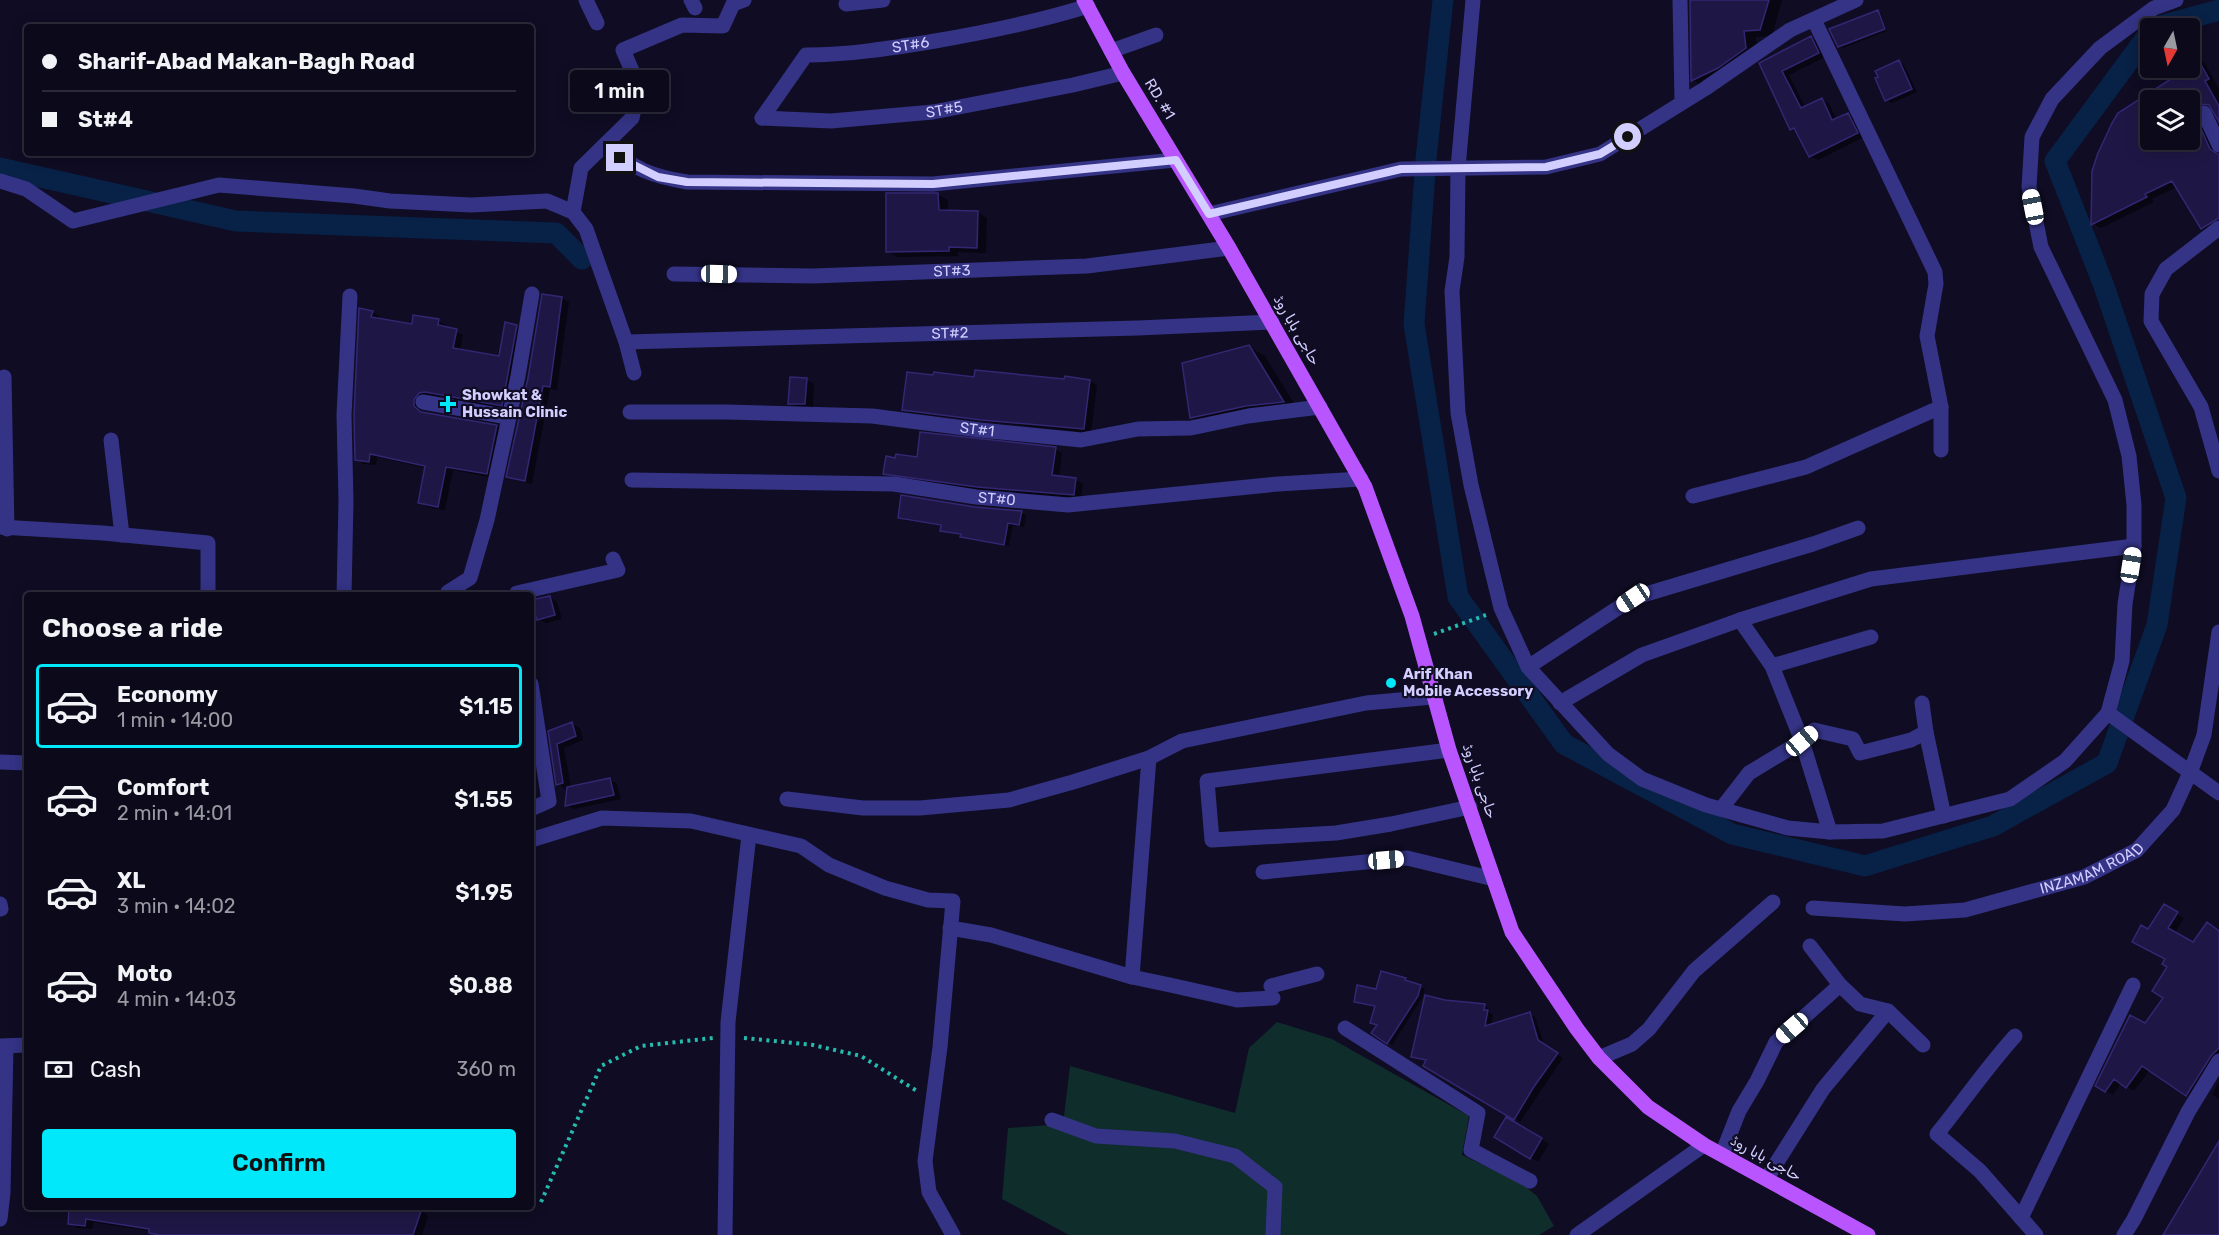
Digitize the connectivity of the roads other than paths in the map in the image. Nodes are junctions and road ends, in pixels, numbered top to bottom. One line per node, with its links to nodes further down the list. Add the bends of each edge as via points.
1 (585, 0): 12 (street)
2 (744, 0): 19 (street, via 733,4 723,26 682,25 622,50 639,87 633,118)
3 (883, 0): 9 (street)
4 (1473, 0): 22 (street)
5 (1680, 0): 16 (street)
6 (1856, 0): 11 (street)
7 (2176, 0): 10 (street)
8 (1086, 3): 14 (main road, RD. #1); 18 (street, ST#6, via 1051,18 956,37 835,55 806,55)
9 (846, 4)
10 (2152, 4): 49 (street, via 2100,48 2052,99 2032,137 2030,187 2041,247 2115,400 2129,456)
11 (1814, 20): 16 (street, via 1790,30); 37 (street, via 1935,272 1927,336)
12 (597, 23)
13 (1156, 34): 14 (street)
14 (1112, 51): 15 (main road, RD. #1)
15 (1123, 73): 18 (street, ST#5, via 933,112 831,121); 21 (main road, RD. #1)
16 (1682, 101): 22 (street, via 1600,154 1546,167)
17 (2204, 113): 20 (street)
18 (762, 118)
19 (609, 144): 21 (street, via 620,158 658,177 687,182 933,184); 24 (street, via 581,168)
20 (2219, 145)
21 (1176, 160): 25 (main road, RD. #1)
22 (1455, 168): 25 (street, via 1397,170); 59 (street, via 1457,257 1452,291 1458,413 1497,600)
23 (0, 180): 24 (street, via 26,189 73,221 219,186 471,205 547,201)
24 (573, 212): 32 (street, via 586,229)
25 (1209, 214): 27 (main road, حاجی بابا روڈ)
26 (2219, 228): 42 (street, via 2166,269 2152,294 2151,321 2201,407)
27 (1229, 248): 28 (street, ST#3, via 1075,266 813,276); 31 (main road, حاجی بابا روڈ)
28 (674, 274)
29 (532, 294): 39 (street)
30 (350, 296): 52 (street, via 344,415)
31 (1272, 322): 32 (street, ST#2); 36 (main road, حاجی بابا روڈ)
32 (626, 342): 33 (street)
33 (634, 373)
34 (4, 377): 46 (street)
35 (423, 402): 39 (street)
36 (1320, 407): 38 (street, ST#1, via 1191,428 1138,429 1081,440 872,416); 43 (main road, حاجی بابا روڈ)
37 (1941, 407): 41 (street); 45 (street, via 1806,467)
38 (630, 412)
39 (508, 417): 53 (street, via 487,520 470,578)
40 (111, 440): 48 (street)
41 (1941, 450)
42 (2219, 471)
43 (1361, 479): 44 (street, ST#0, via 1068,505 976,497 894,484); 60 (main road, حاجی بابا روڈ, via 1412,616)
44 (632, 480)
45 (1693, 496)
46 (4, 528): 48 (street)
47 (1858, 528): 59 (street, via 1633,598)
48 (122, 535): 51 (street, via 208,543)
49 (2134, 546): 55 (street, via 1871,579); 64 (street, via 2122,661)
50 (613, 559): 54 (street, via 618,570)
51 (208, 592)
52 (344, 592)
53 (448, 592)
54 (521, 592)
55 (1740, 620): 58 (street); 61 (street, via 1642,655)
56 (2219, 632): 71 (street, INZAMAM ROAD, via 2204,735)
57 (1871, 637): 58 (street)
58 (1772, 666): 66 (street)
59 (1528, 667): 61 (street)
60 (1433, 697): 67 (main road, حاجی بابا روڈ); 68 (street, via 1365,703 1182,741)
61 (1560, 703): 76 (street, via 1608,754 1642,779)
62 (1922, 703): 65 (street)
63 (534, 704): 74 (street, via 549,801)
64 (2108, 713): 71 (street); 77 (street, via 2065,761 2010,799)
65 (1926, 732): 66 (street, via 1911,740 1860,753 1853,739 1814,730); 77 (street)
66 (1802, 741): 76 (street, via 1749,773); 78 (street)
67 (1449, 750): 75 (main road, حاجی بابا روڈ); 75 (street, via 1207,781 1212,840 1336,832)
68 (1149, 758): 73 (street, via 1009,800 863,808); 88 (street)
69 (0, 762): 70 (street)
70 (24, 763)
71 (2190, 773): 72 (street); 84 (street, INZAMAM ROAD, via 2173,810 2137,850 2084,877 1965,910 1905,914)
72 (2219, 793)
73 (787, 799)
74 (534, 807)
75 (1470, 807): 82 (main road, حاجی بابا روڈ)
76 (1721, 809): 78 (street, via 1788,828)
77 (1944, 816): 78 (street, via 1883,831)
78 (1830, 832)
79 (749, 835): 80 (street, via 691,821 602,818); 85 (street, via 801,846 829,865 885,888 928,900 953,901); 106 (street, via 728,1022)
80 (534, 841)
81 (1263, 872): 82 (street, via 1407,858)
82 (1494, 879): 97 (main road, حاجی بابا روڈ, via 1512,932)
83 (1773, 902): 97 (street, via 1694,971 1649,1029 1632,1044)
84 (1813, 908)
85 (950, 928): 88 (street, via 991,935); 107 (street, via 925,1161 930,1192)
86 (1810, 946): 89 (street)
87 (1317, 974): 88 (street, via 1272,992 1237,1000)
88 (1132, 977)
89 (1840, 985): 91 (street, via 1860,1004); 101 (street, via 1776,1042 1739,1110)
90 (2133, 985): 104 (street)
91 (1888, 1011): 95 (street); 102 (street, via 1823,1089)
92 (1345, 1028): 103 (street, via 1478,1113 1471,1150)
93 (2015, 1036): 104 (street, via 1937,1134 1980,1171)
94 (24, 1045): 96 (street)
95 (1923, 1045)
96 (3, 1047): 105 (street)
97 (1599, 1058): 100 (main road, حاجی بابا روڈ, via 1648,1107)
98 (2219, 1061): 112 (street)
99 (1052, 1120): 108 (street, via 1096,1136 1174,1141 1235,1156 1275,1187)
100 (1704, 1145): 101 (main road, حاجی بابا روڈ); 109 (street)
101 (1722, 1154): 102 (main road, حاجی بابا روڈ)
102 (1767, 1178): 110 (main road, حاجی بابا روڈ)
103 (1530, 1181)
104 (2021, 1218): 111 (street)
105 (0, 1219)
106 (725, 1235)
107 (953, 1235)
108 (1273, 1235)
109 (1577, 1235)
110 (1868, 1235)
111 (2036, 1235)
112 (2124, 1235)

